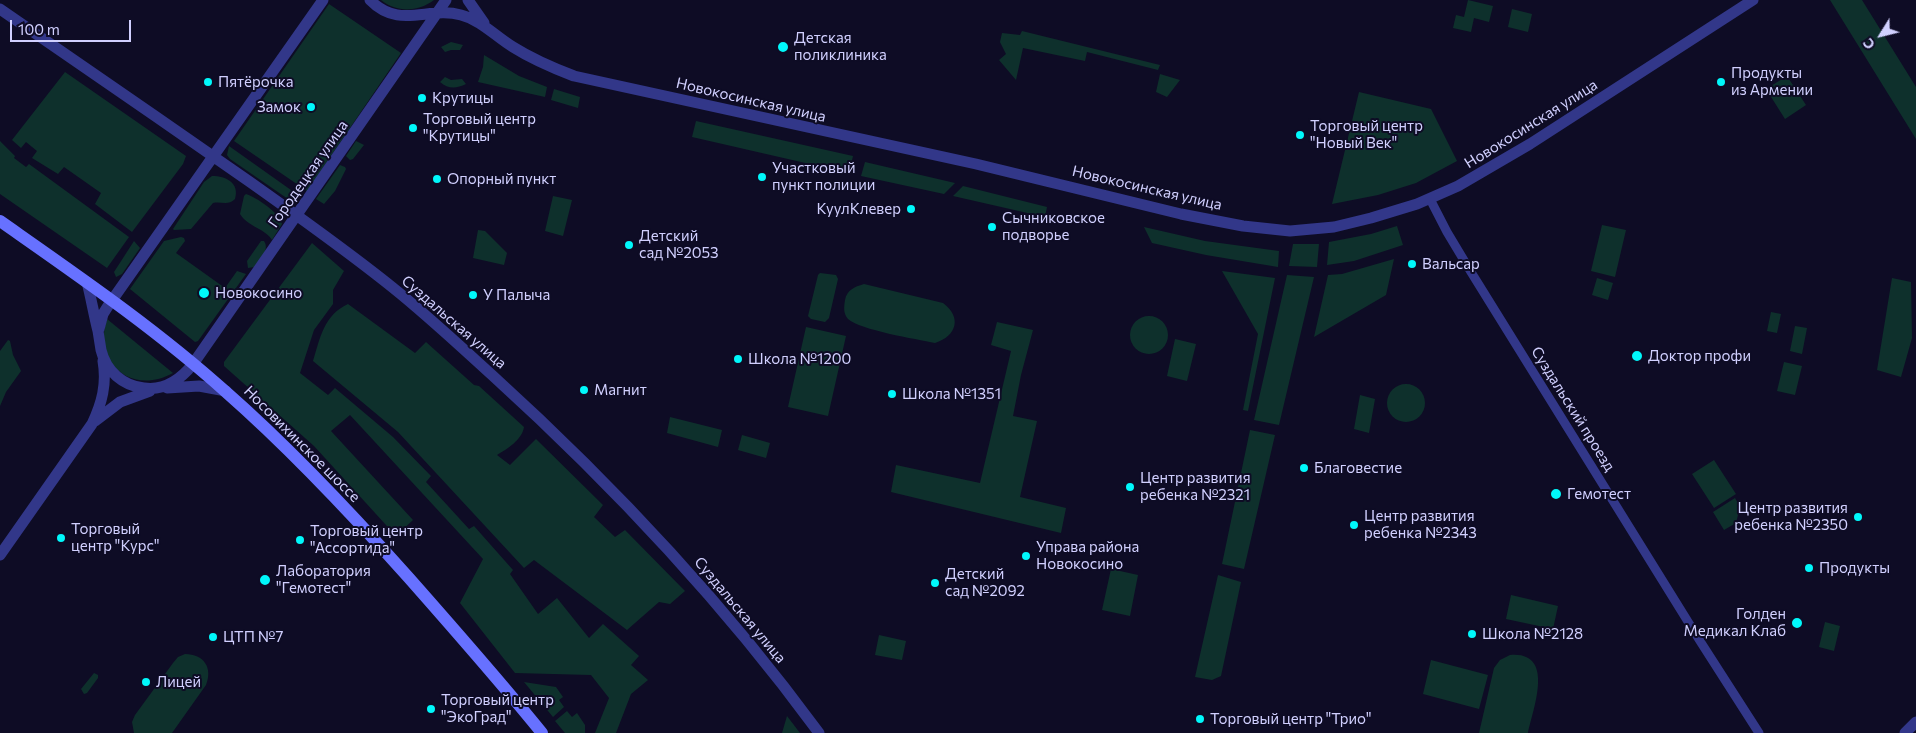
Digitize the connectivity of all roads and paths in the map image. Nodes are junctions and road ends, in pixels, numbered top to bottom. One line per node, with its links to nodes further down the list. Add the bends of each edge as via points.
1 (323, 0): 10 (street)
2 (370, 0): 8 (street, Новокосинская улица, via 388,13)
3 (446, 0): 7 (street, Городецкая улица); 8 (street, via 429,12)
4 (468, 0): 9 (street)
5 (1753, 0): 11 (street, Новокосинская улица, via 1530,144)
6 (0, 9): 10 (street, Суздальская улица)
7 (436, 14): 8 (street, Новокосинская улица); 9 (street, Новокосинская улица, via 461,15); 12 (street, Городецкая улица)
8 (413, 16)
9 (494, 34): 11 (street, Новокосинская улица, via 527,55 574,76 1227,223 1277,231 1317,229 1371,218)
10 (213, 156): 12 (street, Суздальская улица); 15 (street)
11 (1430, 199): 26 (street, Суздальский проезд, via 1471,272)
12 (297, 216): 18 (street, Городецкая улица); 25 (street, Суздальская улица, via 414,305 534,413 606,484 719,605)
13 (0, 221): 14 (main road, Носовихинское шоссе)
14 (87, 282): 15 (main road, Носовихинское шоссе); 16 (street)
15 (112, 300): 16 (street, via 103,314); 18 (main road, Носовихинское шоссе)
16 (98, 334): 17 (street)
17 (101, 351): 19 (street, via 108,367 122,381 140,388); 21 (street, via 104,385)
18 (193, 364): 19 (street, Городецкая улица, via 182,377); 20 (main road, Носовихинское шоссе)
19 (158, 388): 20 (street, via 199,386); 21 (street, via 120,402)
20 (226, 391): 24 (main road, Носовихинское шоссе, via 307,468 380,546)
21 (92, 424): 22 (street)
22 (0, 555)
23 (1916, 722): 27 (street)
24 (542, 733)
25 (819, 733)
26 (1760, 733)
27 (1904, 733)

